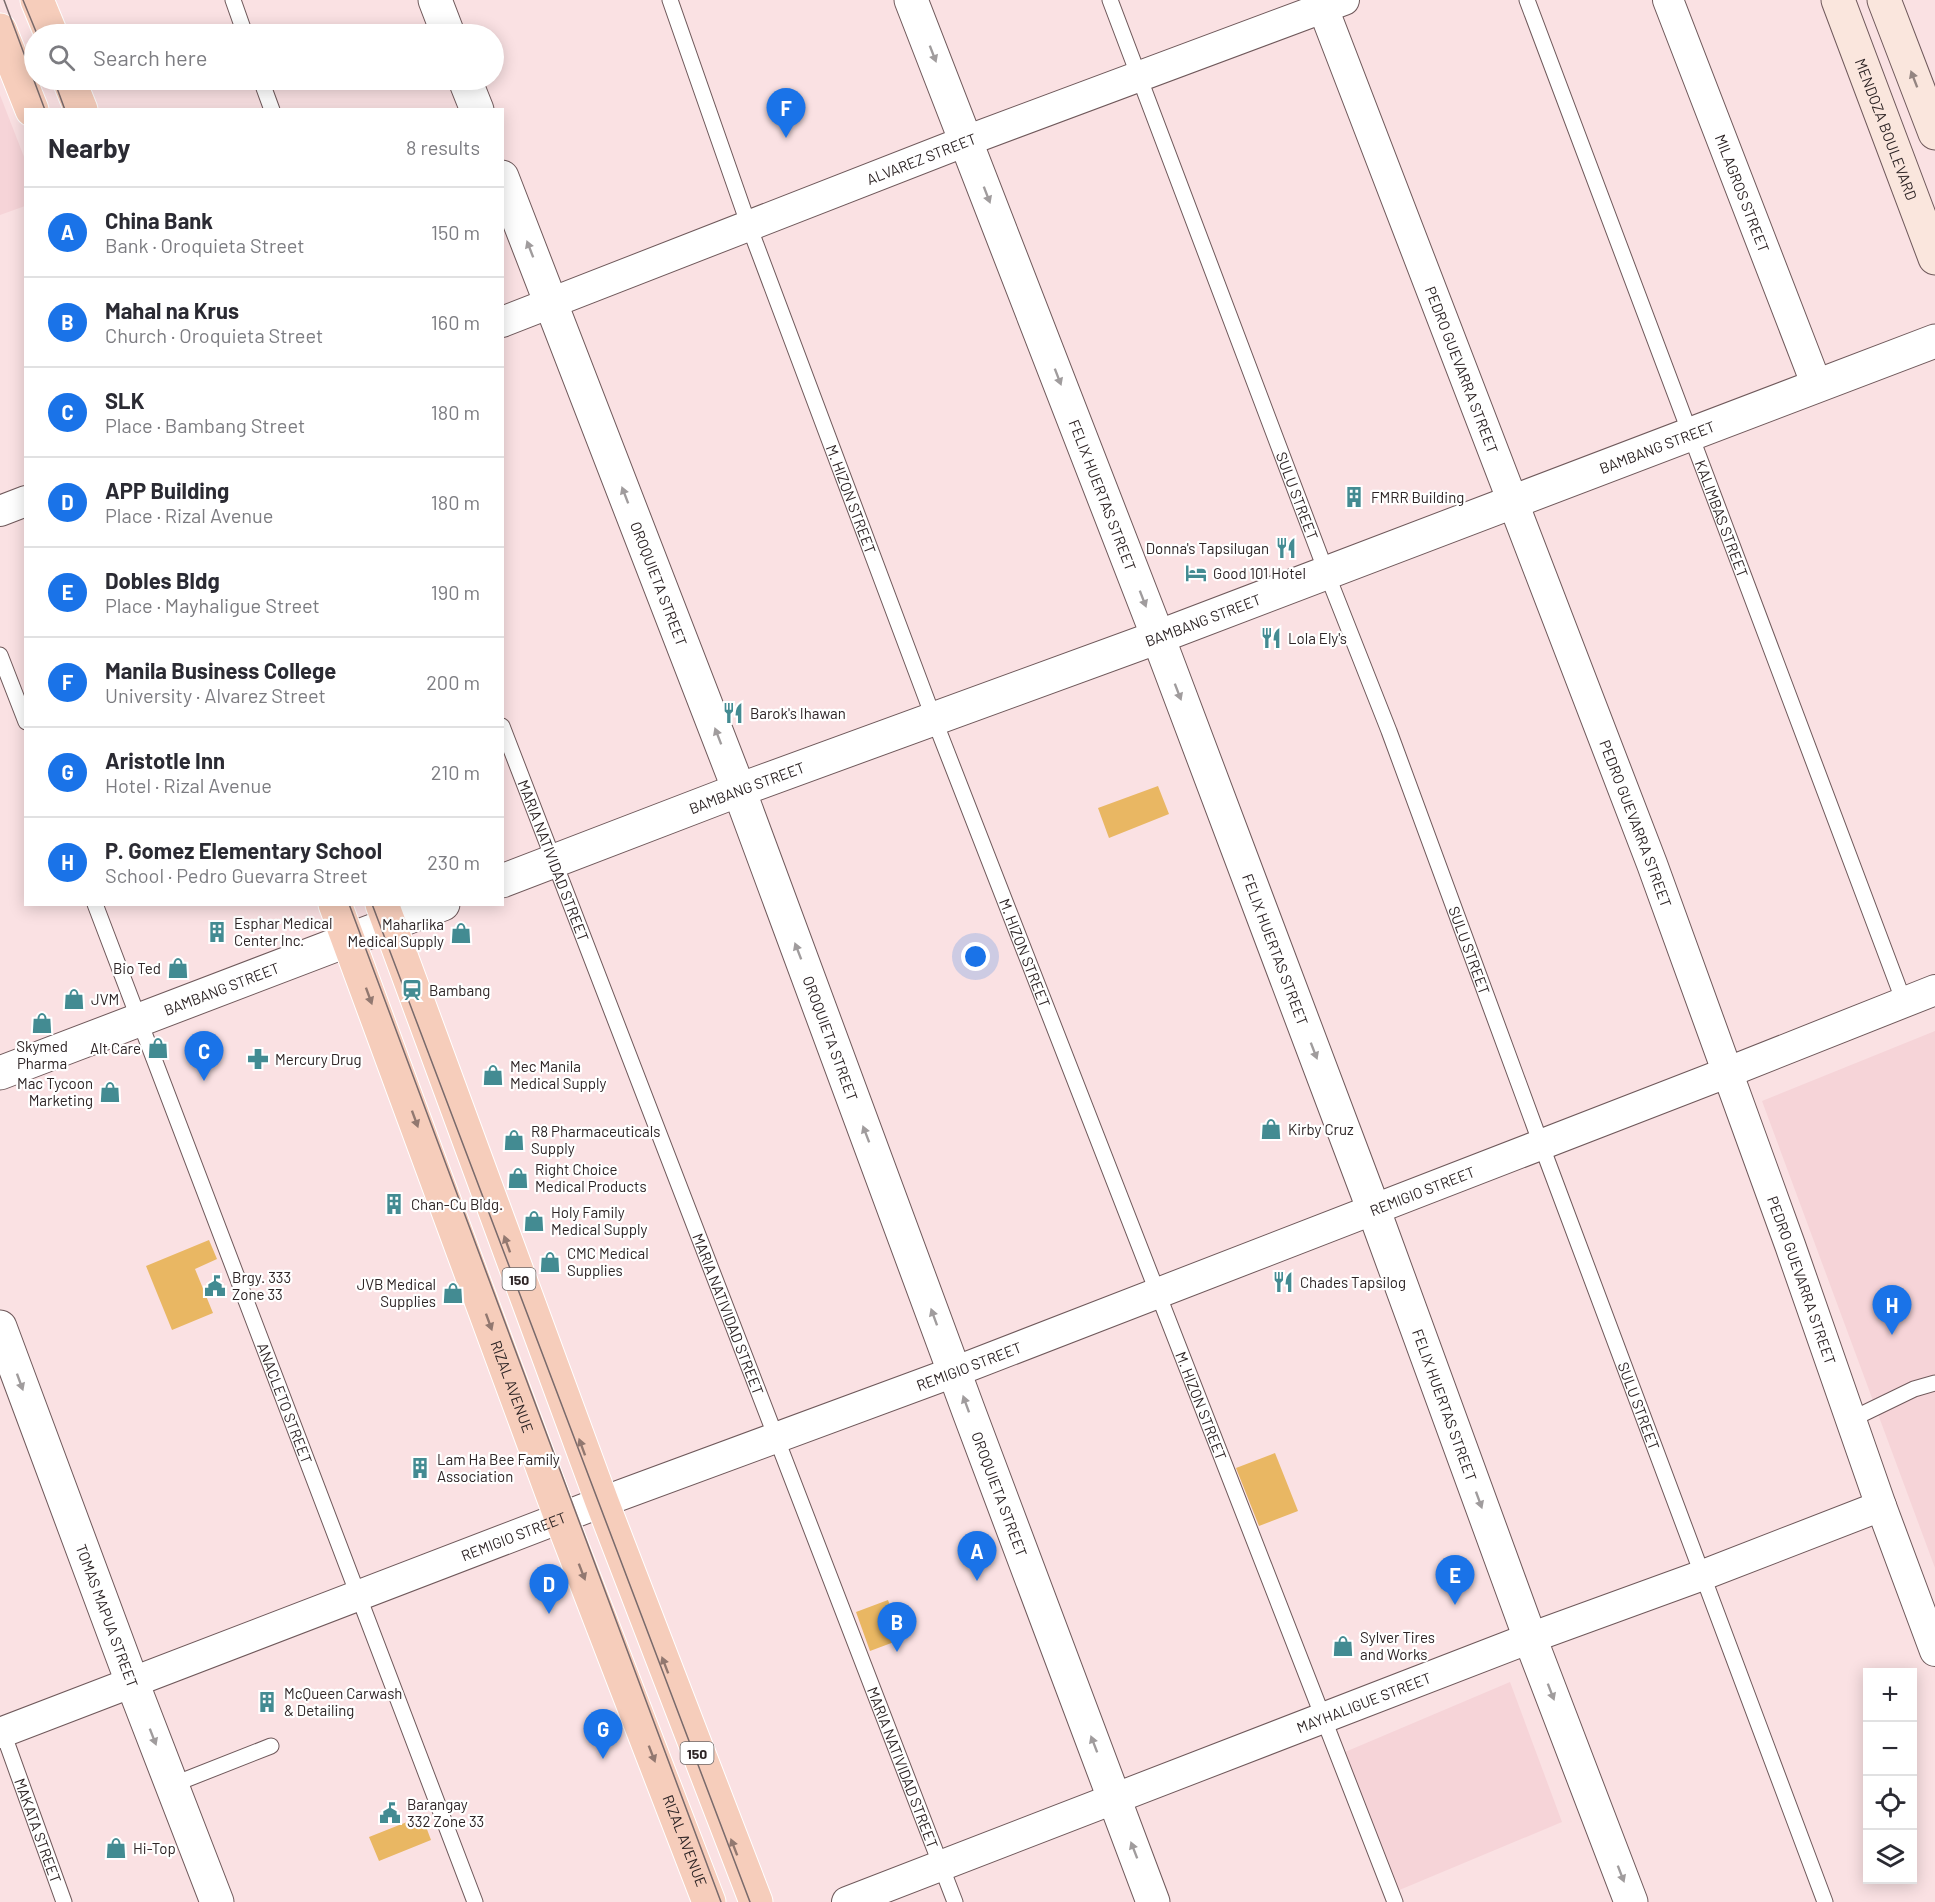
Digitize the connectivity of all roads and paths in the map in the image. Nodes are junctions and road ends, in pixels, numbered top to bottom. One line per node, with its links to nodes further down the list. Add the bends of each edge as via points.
1 (37, 0): 12 (main road)
2 (232, 0): 13 (lane)
3 (435, 0): 14 (street)
4 (670, 0): 27 (lane, M. HIZON STREET)
5 (911, 0): 25 (street, FELIX HUERTAS STREET, one-way to 25)
6 (1110, 0): 16 (lane, SULU STREET)
7 (1527, 0): 33 (lane, KALIMBAS STREET)
8 (1668, 0): 32 (street, MILAGROS STREET)
9 (1838, 0): 28 (main road, MENDOZA BOULEVARD)
10 (1884, 0): 24 (main road, one-way to 10)
11 (1329, 2): 16 (street, ALVAREZ STREET); 35 (street, PEDRO GUEVARRA STREET)
12 (47, 24)
13 (241, 24)
14 (444, 24)
15 (0, 30): 17 (main road)
16 (1138, 77): 25 (street, ALVAREZ STREET); 37 (lane, SULU STREET)
17 (24, 79)
18 (73, 90): 21 (main road)
19 (265, 90): 22 (lane)
20 (469, 90): 23 (street)
21 (80, 108)
22 (271, 108)
23 (476, 108)
24 (1935, 133)
25 (966, 141): 27 (street, ALVAREZ STREET); 38 (street, FELIX HUERTAS STREET, one-way to 38)
26 (504, 182): 29 (street, OROQUIETA STREET, one-way to 26)
27 (749, 226): 29 (street, ALVAREZ STREET); 41 (lane, M. HIZON STREET)
28 (1935, 258)
29 (551, 304): 30 (street, ALVAREZ STREET); 43 (street, OROQUIETA STREET, one-way to 29)
30 (504, 321)
31 (1935, 341): 32 (street, BAMBANG STREET)
32 (1817, 386): 33 (street, BAMBANG STREET)
33 (1690, 435): 35 (street, BAMBANG STREET); 52 (lane, KALIMBAS STREET)
34 (24, 502): 36 (street)
35 (1513, 502): 37 (street, BAMBANG STREET); 55 (street, PEDRO GUEVARRA STREET, via 1652,864)
36 (0, 511)
37 (1327, 574): 38 (street, BAMBANG STREET); 56 (lane, SULU STREET)
38 (1158, 637): 41 (street, BAMBANG STREET); 57 (street, FELIX HUERTAS STREET, one-way to 57)
39 (0, 655): 40 (lane)
40 (24, 717)
41 (934, 719): 43 (street, BAMBANG STREET); 58 (lane, M. HIZON STREET)
42 (504, 731): 44 (lane, MARIA NATIVIDAD STREET)
43 (739, 790): 44 (street, BAMBANG STREET); 60 (street, OROQUIETA STREET, one-way to 43)
44 (554, 861): 45 (street, BAMBANG STREET); 63 (lane, MARIA NATIVIDAD STREET)
45 (504, 880)
46 (96, 906): 53 (lane, ANACLETO STREET)
47 (336, 906): 50 (main road, RIZAL AVENUE)
48 (433, 906): 49 (street, BAMBANG STREET)
49 (386, 915): 50 (street, BAMBANG STREET); 64 (main road, 150, one-way to 49)
50 (349, 941): 53 (street, BAMBANG STREET); 66 (main road, RIZAL AVENUE, one-way to 66)
51 (1935, 990): 52 (street, REMIGIO STREET)
52 (1905, 1002): 55 (street, REMIGIO STREET)
53 (139, 1020): 54 (street, BAMBANG STREET); 68 (lane, ANACLETO STREET)
54 (0, 1073)
55 (1726, 1073): 56 (street, REMIGIO STREET); 62 (street, PEDRO GUEVARRA STREET)
56 (1541, 1144): 57 (street, REMIGIO STREET); 67 (lane, SULU STREET)
57 (1372, 1208): 58 (street, REMIGIO STREET); 69 (street, FELIX HUERTAS STREET, one-way to 69)
58 (1157, 1293): 60 (street, REMIGIO STREET); 72 (lane, M. HIZON STREET)
59 (0, 1327): 71 (street, TOMAS MAPUA STREET, one-way to 71)
60 (954, 1372): 63 (street, REMIGIO STREET); 76 (street, OROQUIETA STREET, one-way to 60)
61 (1935, 1383): 62 (lane)
62 (1850, 1420): 65 (street, PEDRO GUEVARRA STREET)
63 (777, 1438): 64 (street, REMIGIO STREET); 77 (lane, MARIA NATIVIDAD STREET)
64 (602, 1502): 66 (street, REMIGIO STREET); 82 (main road, 150, one-way to 64)
65 (1881, 1506): 67 (street, MAYHALIGUE STREET); 70 (street, PEDRO GUEVARRA STREET)
66 (561, 1518): 68 (street, REMIGIO STREET); 81 (main road, RIZAL AVENUE, one-way to 81)
67 (1703, 1575): 69 (street, MAYHALIGUE STREET); 88 (lane, SULU STREET)
68 (358, 1595): 71 (street, REMIGIO STREET); 80 (lane, ANACLETO STREET)
69 (1530, 1638): 72 (street, MAYHALIGUE STREET); 87 (street, FELIX HUERTAS STREET, one-way to 87)
70 (1935, 1652)
71 (132, 1682): 73 (street, REMIGIO STREET); 75 (street, TOMAS MAPUA STREET, one-way to 75)
72 (1323, 1718): 76 (street, MAYHALIGUE STREET); 86 (lane, M. HIZON STREET)
73 (1, 1730): 78 (lane, MAKATA STREET)
74 (271, 1746): 75 (lane)
75 (172, 1785): 79 (street, TOMAS MAPUA STREET)
76 (1114, 1799): 77 (street, MAYHALIGUE STREET); 85 (street, OROQUIETA STREET, one-way to 76)
77 (941, 1865): 83 (street, MAYHALIGUE STREET); 84 (lane, MARIA NATIVIDAD STREET)
78 (64, 1902)
79 (217, 1902)
80 (475, 1902)
81 (709, 1902)
82 (756, 1902)
83 (847, 1902)
84 (955, 1902)
85 (1153, 1902)
86 (1395, 1902)
87 (1631, 1902)
88 (1825, 1902)

